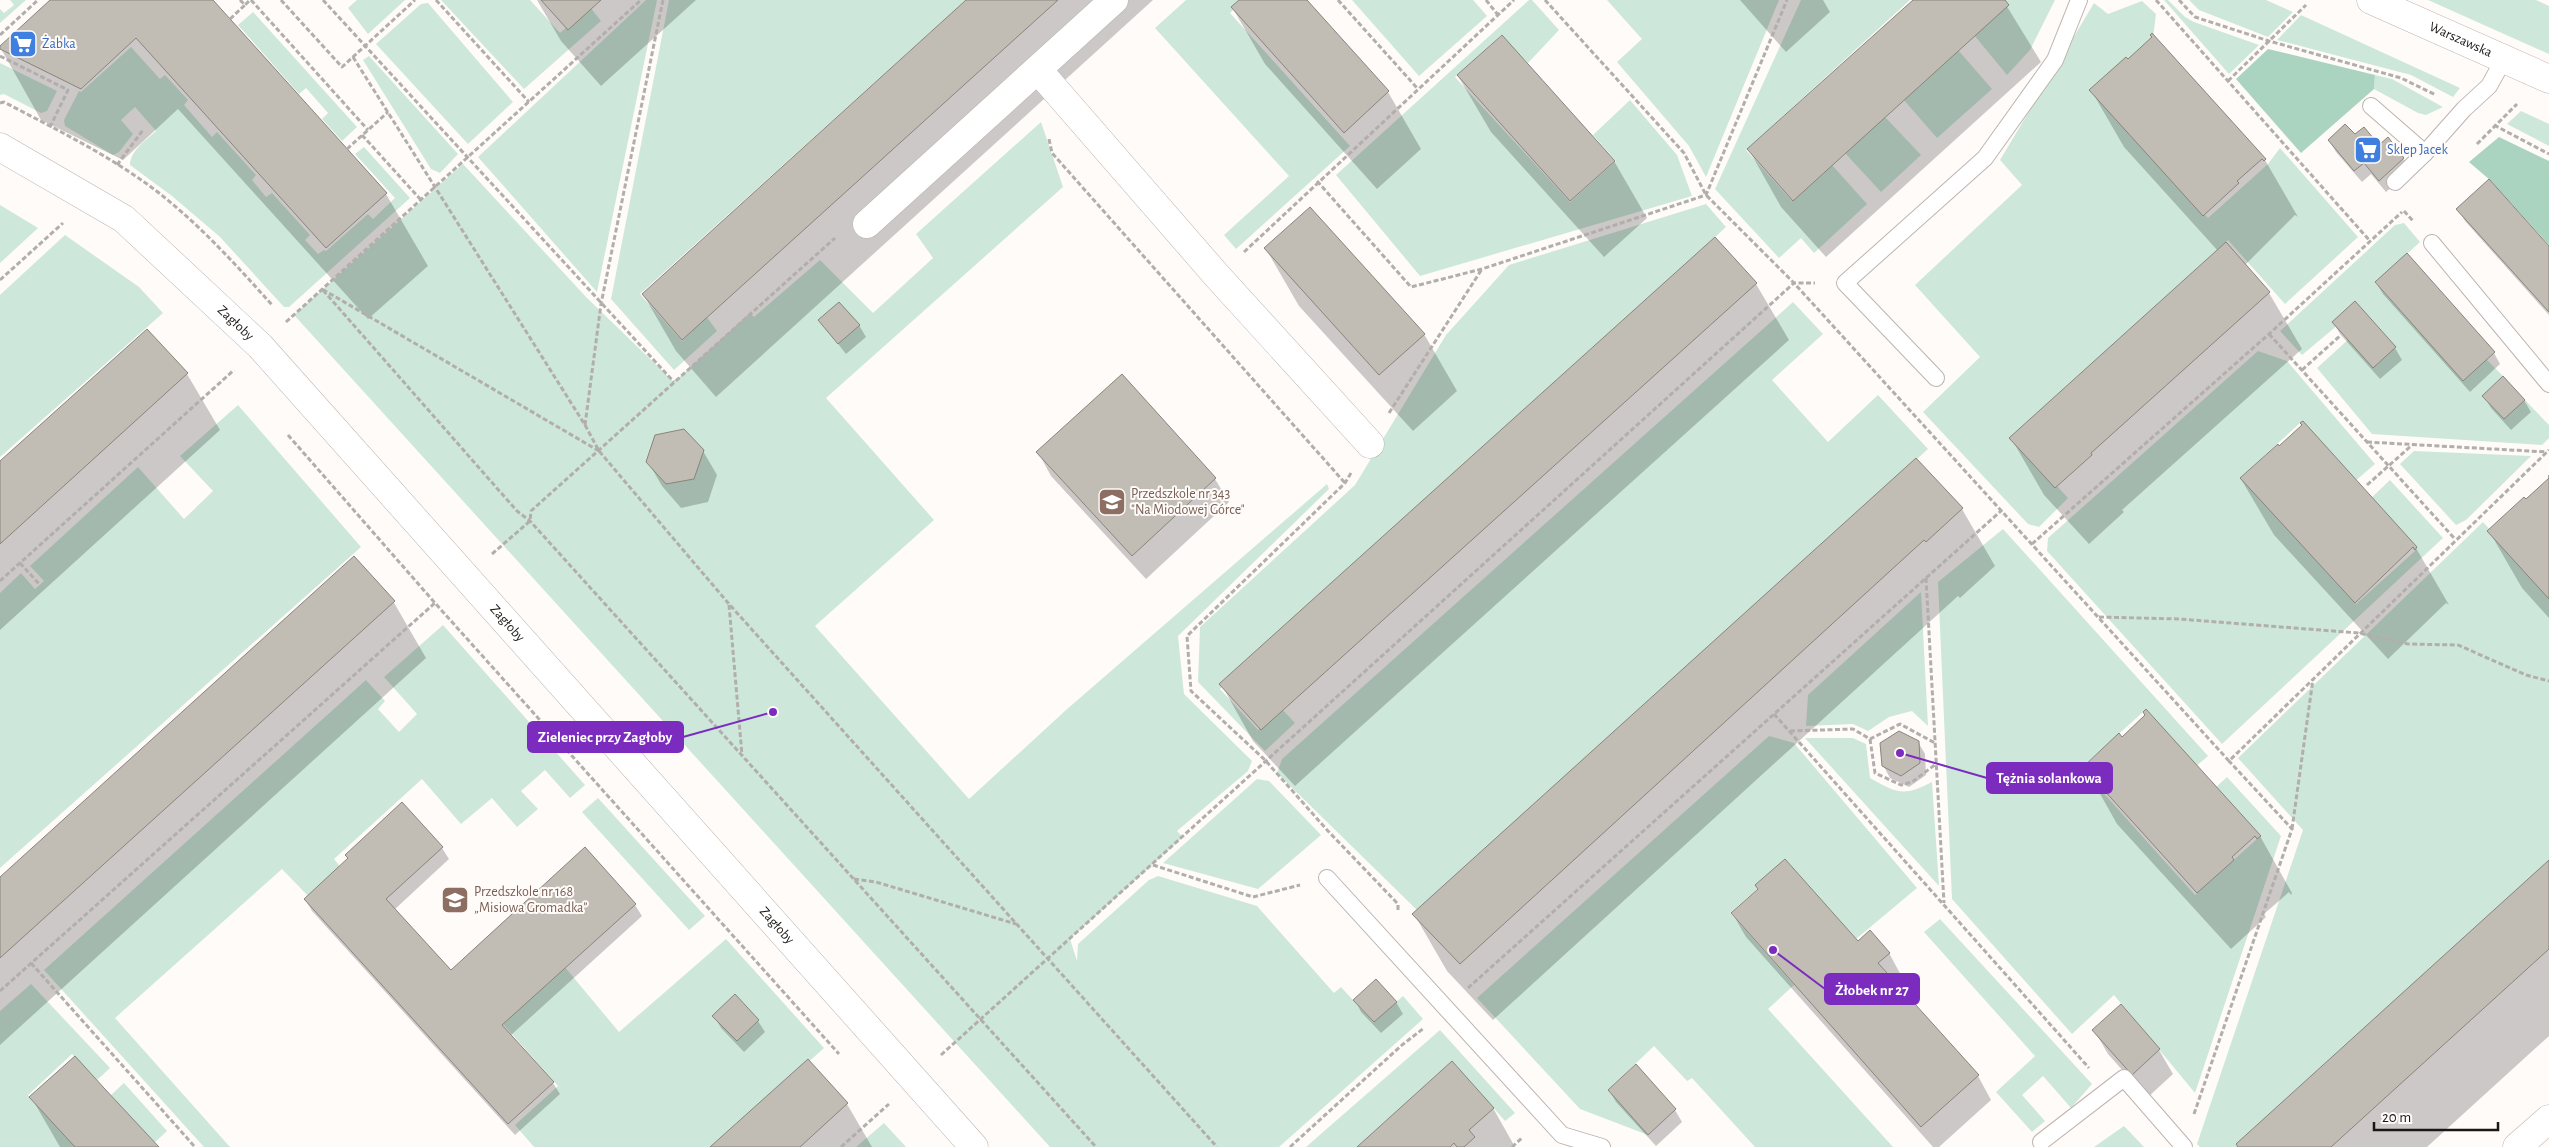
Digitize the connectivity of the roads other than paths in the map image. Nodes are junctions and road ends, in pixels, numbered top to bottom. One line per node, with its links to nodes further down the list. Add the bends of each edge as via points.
1 (1114, 0): 5 (street)
2 (2079, 0): 13 (lane, via 2055,60 1985,158 1845,284)
3 (2371, 0): 4 (street, Warszawska)
4 (2504, 59): 6 (street, Warszawska); 9 (lane, via 2490,86 2464,109)
5 (1038, 70): 11 (street); 15 (street)
6 (2549, 79)
7 (2371, 106): 9 (lane)
8 (0, 147): 20 (street, Zagłoby, via 124,220 260,346)
9 (2425, 153): 10 (lane)
10 (2395, 182)
11 (854, 228)
12 (2432, 243): 14 (lane)
13 (1936, 378)
14 (2549, 384)
15 (1370, 444)
16 (1327, 878): 21 (lane, via 1562,1135)
17 (2549, 1118): 22 (street)
18 (2041, 1142): 19 (lane, via 2124,1078)
19 (2184, 1146)
20 (974, 1147)
21 (1602, 1147)
22 (2517, 1147)

